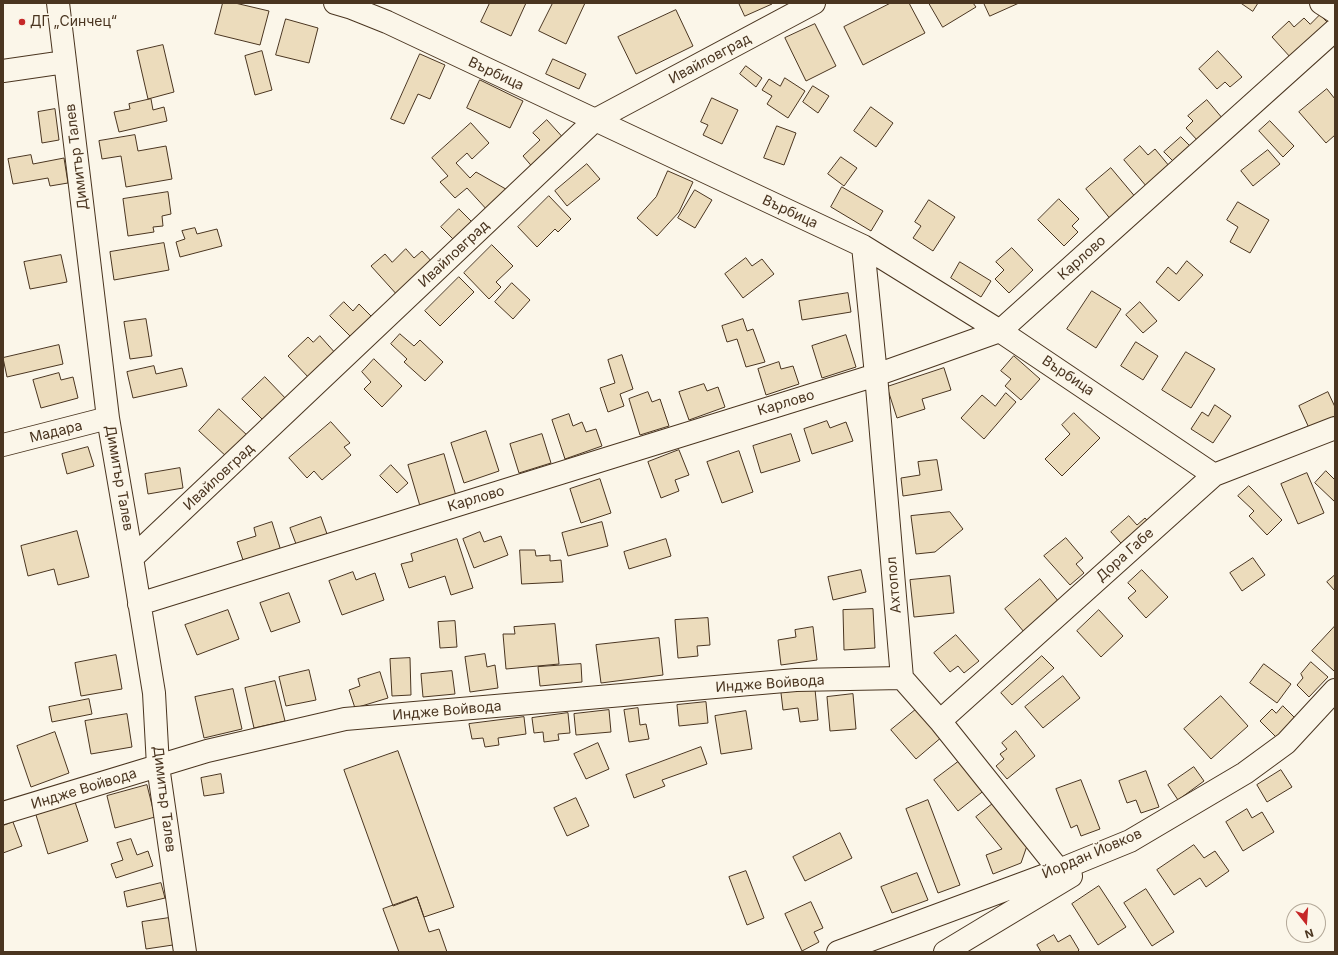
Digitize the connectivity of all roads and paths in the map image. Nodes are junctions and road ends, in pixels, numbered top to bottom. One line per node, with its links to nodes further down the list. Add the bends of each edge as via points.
1 (58, 3): 7 (street, Димитър Талев)
2 (335, 3): 9 (street, Върбица, via 387,22)
3 (814, 3): 9 (street, Ивайловград)
4 (1322, 3): 5 (street)
5 (1335, 12)
6 (1335, 30): 11 (street, Карлово)
7 (65, 62): 8 (street); 13 (street, Димитър Талев)
8 (3, 71)
9 (595, 120): 10 (street, Върбица); 17 (street, Ивайловград)
10 (862, 246): 11 (street, Върбица); 12 (street, Ахтопол)
11 (1000, 331): 12 (street, Карлово); 16 (street, Върбица)
12 (876, 375): 18 (street, Карлово); 19 (street, Ахтопол)
13 (108, 418): 15 (street, Мадара); 17 (street, Димитър Талев)
14 (1335, 428): 16 (street, Дора Габе)
15 (3, 445)
16 (1214, 476): 21 (street, Дора Габе)
17 (132, 558): 18 (street, Димитър Талев)
18 (139, 604): 22 (street, Димитър Талев, via 154,693)
19 (902, 678): 21 (street); 22 (street, Индже Войвода, via 796,680 345,719 207,751)
20 (1335, 690): 24 (street, Йордан Йовков, via 1286,743 1245,773)
21 (940, 721): 25 (street)
22 (158, 766): 23 (street, Индже Войвода); 26 (street, Димитър Талев)
23 (3, 813)
24 (1130, 841): 25 (street, Йордан Йовков); 28 (street)
25 (1060, 870): 27 (street, Йордан Йовков)
26 (185, 952)
27 (838, 952)
28 (945, 952)

